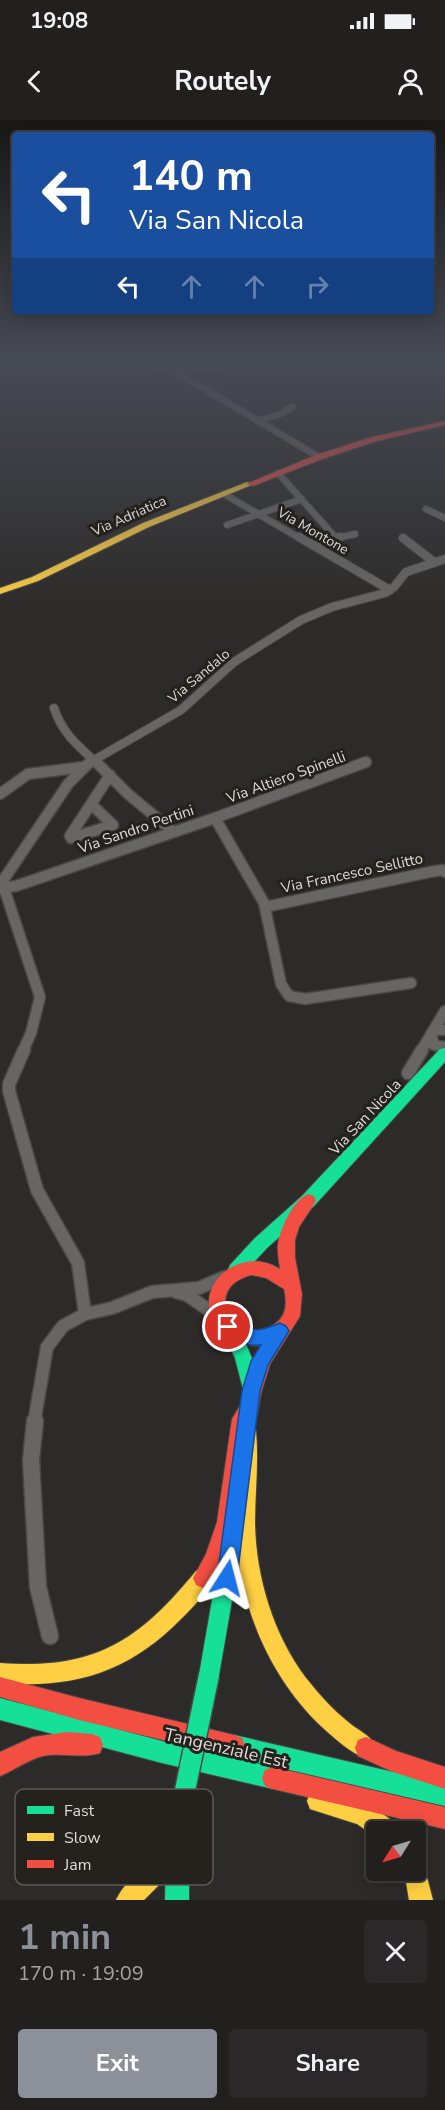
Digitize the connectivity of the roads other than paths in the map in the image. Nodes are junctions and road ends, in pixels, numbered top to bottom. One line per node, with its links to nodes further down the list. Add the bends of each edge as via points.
1 (304, 447): 3 (street)
2 (348, 447): 3 (main road, Via Adriatica)
3 (319, 456): 4 (main road, Via Adriatica)
4 (278, 473): 5 (main road, Via Adriatica); 6 (street)
5 (224, 494): 8 (street, Via Montone); 18 (main road, Via Adriatica)
6 (302, 499): 8 (street); 12 (street)
7 (426, 509): 9 (street)
8 (259, 514): 10 (street); 14 (street, Via Montone)
9 (445, 518)
10 (227, 525)
11 (355, 534): 12 (street)
12 (336, 538): 14 (street)
13 (403, 538): 16 (street)
14 (311, 543): 17 (street, Via Montone)
15 (445, 559): 16 (street, Via Sandalo)
16 (434, 562): 17 (street, Via Sandalo, via 406,572)
17 (390, 590): 20 (street, Via Sandalo, via 321,610 301,620 234,662 181,710)
18 (0, 591)
19 (54, 708): 20 (street, via 67,736)
20 (93, 759): 22 (street, Via Sandalo); 23 (street)
21 (366, 762): 26 (street, Via Altiero Spinelli)
22 (83, 767): 24 (street, via 28,774); 29 (street, Via Sandalo, via 40,824)
23 (110, 775): 25 (street); 27 (street)
24 (0, 794)
25 (91, 804): 25 (street, via 70,836 71,838 113,825)
26 (214, 818): 27 (street, Via Sandro Pertini); 30 (street, Via Sandro Pertini)
27 (174, 832): 29 (street, Via Sandro Pertini)
28 (445, 872): 30 (street, Via Francesco Sellitto)
29 (2, 888): 42 (street, via 40,997 9,1091 37,1190 78,1263)
30 (266, 907): 31 (street, Via Sandro Pertini, via 281,984 289,996 305,999)
31 (411, 983)
32 (445, 1011): 34 (street, Via San Nicola)
33 (445, 1030): 34 (street)
34 (431, 1034): 35 (street, via 434,1044); 37 (street, Via San Nicola)
35 (445, 1047)
36 (445, 1053): 38 (main road, Via San Nicola)
37 (408, 1073)
38 (308, 1202): 39 (main road, Via San Nicola); 40 (main road, Via San Nicola, via 287,1239)
39 (232, 1273): 40 (main road, Via San Nicola, via 262,1267 274,1270); 41 (street, Via San Nicola, via 199,1288); 43 (main road, Via San Nicola, via 218,1296)
40 (290, 1284): 44 (main road, Via San Nicola, via 295,1295 295,1314)
41 (164, 1289): 42 (street, Via San Nicola); 43 (street, via 187,1295)
42 (85, 1314): 48 (street, Via San Nicola, via 63,1326 47,1347 35,1417 31,1460 35,1551 38,1587)
43 (225, 1323): 44 (main road, via 251,1338 269,1337); 45 (main road, via 243,1357)
44 (280, 1331): 45 (main road, via 260,1361)
45 (251, 1391): 46 (main road)
46 (249, 1408): 47 (main road); 49 (main road, via 241,1419 216,1555 205,1575 165,1622 118,1656 82,1671 56,1675)
47 (247, 1431): 55 (main road, via 251,1456 247,1559 260,1612 285,1666 343,1733 392,1762); 56 (main road, bridge, via 224,1598)
48 (50, 1636)
49 (0, 1673)
50 (0, 1687): 57 (main road, Tangenziale Est)
51 (0, 1709): 52 (main road, Tangenziale Est)
52 (162, 1752): 53 (main road, via 147,1754 66,1741 41,1742 16,1752); 54 (main road, Tangenziale Est)
53 (0, 1765)
54 (234, 1768): 58 (main road, Tangenziale Est); 59 (main road, via 256,1781)
55 (445, 1778)
56 (185, 1789)
57 (445, 1795)
58 (445, 1818)
59 (372, 1821)
60 (417, 1881): 67 (main road)
61 (144, 1885): 64 (main road)
62 (149, 1885): 65 (main road)
63 (177, 1885): 66 (main road)
64 (128, 1900)
65 (140, 1900)
66 (177, 1900)
67 (421, 1900)

